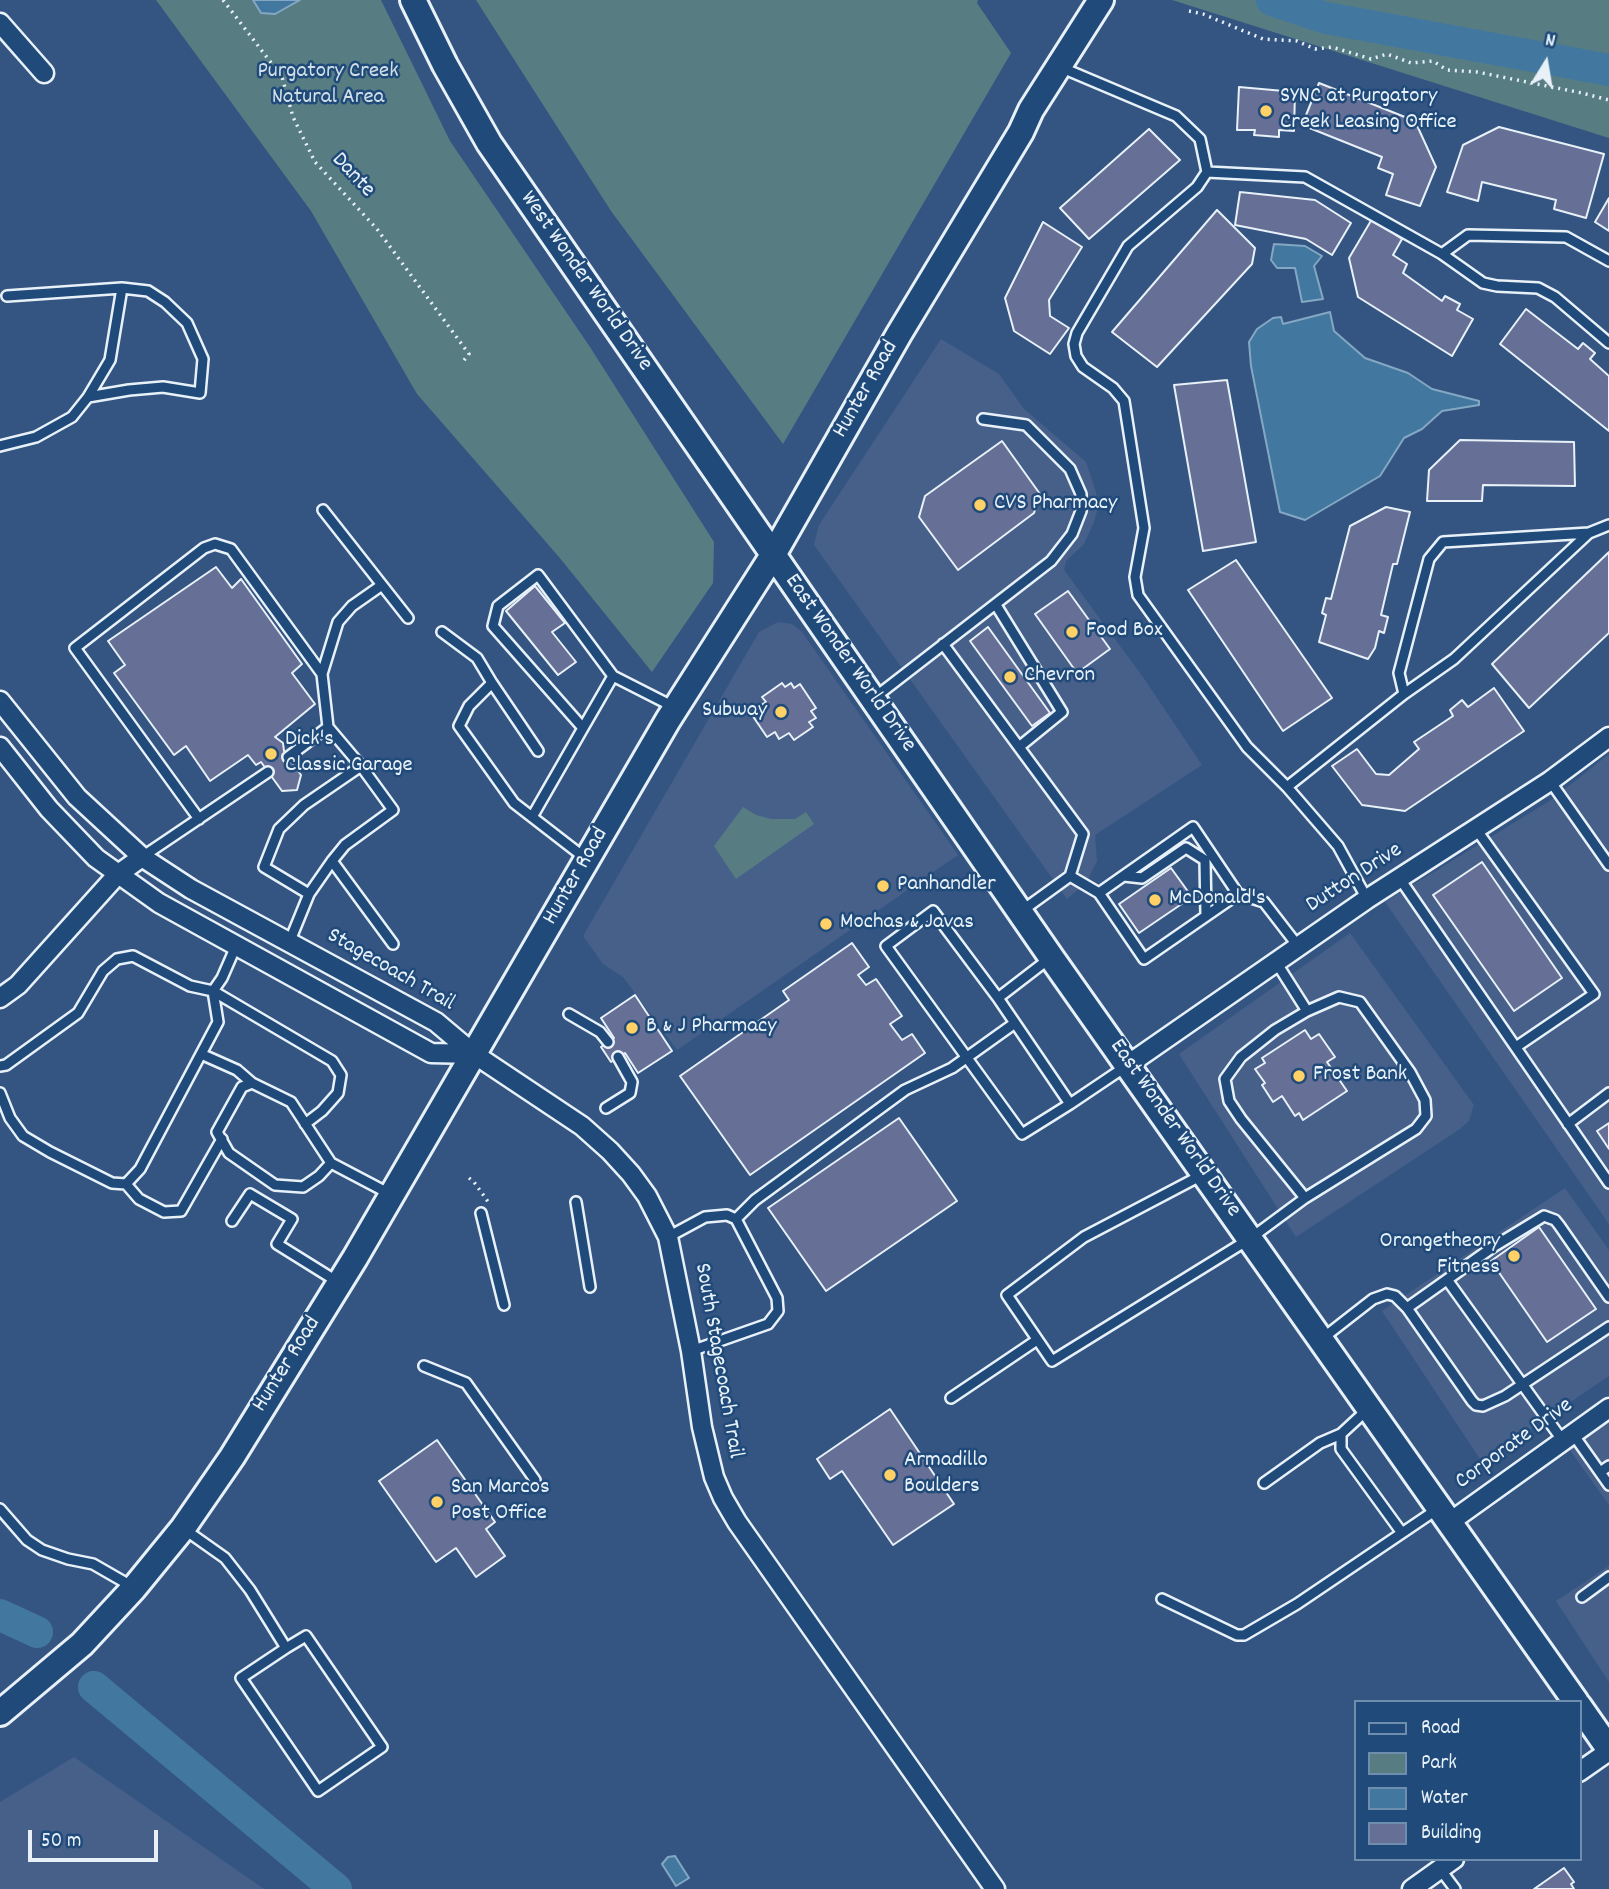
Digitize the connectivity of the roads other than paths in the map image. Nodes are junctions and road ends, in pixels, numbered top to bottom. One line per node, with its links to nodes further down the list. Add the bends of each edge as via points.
1 (413, 0): 18 (main road, West Wonder World Drive, via 489,144)
2 (1101, 0): 4 (main road, Hunter Road)
3 (0, 23): 5 (street)
4 (1059, 66): 6 (lane, via 1176,116 1200,139); 18 (main road, Hunter Road)
5 (44, 73)
6 (1207, 172): 7 (lane, via 1305,177); 41 (lane, via 1197,187 1128,246 1074,344 1083,368 1114,388 1124,401 1144,528 1135,577 1138,595 1247,747)
7 (1442, 254): 8 (lane, via 1468,235 1566,237); 11 (lane, via 1483,283 1538,288)
8 (1609, 261)
9 (122, 288): 10 (lane); 12 (lane, via 110,360); 12 (lane, via 148,290 187,323 203,359 200,393 163,387)
10 (7, 296)
11 (1609, 343)
12 (88, 397): 14 (lane, via 60,424 36,437)
13 (984, 419): 20 (lane, via 1026,425 1070,469 1081,495 1081,511 1072,534 1051,561)
14 (0, 446)
15 (323, 510): 19 (lane)
16 (1609, 525): 17 (lane)
17 (1589, 533): 27 (lane, via 1454,659); 27 (lane, via 1443,542 1429,559 1399,673)
18 (772, 555): 28 (main road, East Wonder World Drive); 30 (main road, Hunter Road)
19 (382, 585): 21 (lane); 24 (lane, via 338,622)
20 (996, 605): 23 (lane); 35 (lane, via 1062,712)
21 (408, 618)
22 (442, 632): 26 (lane, via 477,657)
23 (943, 644): 28 (lane); 35 (lane)
24 (322, 674): 31 (lane); 43 (lane, via 231,549 215,544 75,648)
25 (613, 676): 30 (lane); 32 (lane); 32 (lane, via 538,575 498,606 493,626)
26 (492, 682): 36 (lane); 42 (lane, via 469,706 459,726 513,803)
27 (1404, 694): 41 (lane)
28 (873, 699): 57 (main road, East Wonder World Drive)
29 (0, 701): 45 (street, Stagecoach Trail, via 77,797)
30 (675, 708): 46 (main road, Hunter Road)
31 (328, 727): 37 (lane); 38 (lane)
32 (583, 728): 42 (lane)
33 (1609, 737): 40 (street, Dutton Drive)
34 (0, 747): 49 (street, via 49,809)
35 (1019, 747): 50 (lane, via 1083,834)
36 (537, 751)
37 (288, 757)
38 (361, 766): 47 (lane, via 393,810); 54 (lane, via 304,804 279,829 264,867)
39 (268, 772): 43 (lane)
40 (1550, 780): 44 (street, Dutton Drive); 48 (lane)
41 (1287, 787): 56 (lane, via 1338,846)
42 (531, 817): 46 (lane)
43 (199, 819): 45 (lane)
44 (1476, 829): 52 (street, Dutton Drive); 72 (lane, via 1594,994)
45 (142, 857): 49 (street); 59 (street, Stagecoach Trail)
46 (586, 859): 74 (main road, Hunter Road)
47 (332, 860): 54 (lane); 60 (lane)
48 (1609, 865)
49 (117, 875): 61 (street); 66 (street, via 18,985)
50 (1070, 876): 53 (lane); 57 (lane)
51 (1124, 876): 53 (lane); 55 (lane, via 1193,827); 58 (lane, via 1142,878 1186,848 1205,860)
52 (1400, 879): 56 (street, Dutton Drive); 72 (lane)
53 (1099, 893): 58 (lane, via 1144,959)
54 (309, 894): 59 (lane)
55 (1238, 894): 58 (lane); 62 (lane, via 1264,901)
56 (1367, 899): 62 (street, Dutton Drive)
57 (1021, 911): 63 (main road, East Wonder World Drive)
58 (1206, 916)
59 (289, 943): 74 (street, Stagecoach Trail, via 436,1022)
60 (393, 944)
61 (236, 946): 65 (lane); 74 (street, via 432,1053)
62 (1298, 946): 64 (street, Dutton Drive)
63 (1051, 957): 67 (lane); 77 (main road, East Wonder World Drive)
64 (1276, 962): 68 (lane); 77 (street, Dutton Drive)
65 (213, 991): 73 (lane, via 218,1022); 78 (lane, via 190,986 133,956 117,959 103,971 78,1013); 84 (lane, via 332,1061 341,1075 338,1093)
66 (0, 998)
67 (998, 998): 70 (lane); 76 (lane, via 933,911 886,946)
68 (1307, 1011): 92 (lane, via 1241,1057 1225,1079 1229,1101 1241,1119); 92 (lane, via 1339,997 1360,1002 1410,1072 1426,1100 1426,1116 1416,1129)
69 (569, 1014): 71 (lane)
70 (1015, 1023): 76 (lane); 82 (lane)
71 (608, 1042)
72 (1516, 1046): 85 (lane)
73 (201, 1054): 79 (lane, via 237,1070); 90 (lane, via 140,1169)
74 (474, 1054): 91 (main road, Hunter Road); 97 (street, South Stagecoach Trail, via 582,1126 610,1151 647,1196)
75 (618, 1058): 83 (lane, via 632,1082 630,1093)
76 (967, 1058): 82 (lane, via 1022,1135); 95 (lane, via 905,1090 755,1200)
77 (1129, 1064): 82 (lane); 88 (main road, East Wonder World Drive)
78 (0, 1066)
79 (252, 1083): 84 (lane, via 291,1102); 86 (lane, via 242,1087 217,1132)
80 (0, 1093): 90 (lane, via 23,1136 113,1183)
81 (1609, 1093): 85 (lane)
82 (1070, 1104)
83 (606, 1108)
84 (305, 1124): 87 (lane)
85 (1568, 1124): 89 (lane)
86 (222, 1139): 87 (lane, via 229,1153 275,1185 303,1187); 90 (lane, via 181,1211 164,1212 139,1199)
87 (331, 1163): 91 (lane)
88 (1205, 1173): 98 (main road, East Wonder World Drive); 107 (lane, via 1084,1237 1007,1295)
89 (1609, 1183)
90 (126, 1184)
91 (391, 1195): 100 (main road, Hunter Road)
92 (1305, 1198): 98 (lane)
93 (576, 1202): 101 (lane)
94 (481, 1213): 103 (lane)
95 (736, 1219): 97 (lane, via 705,1217); 108 (lane, via 777,1298 778,1311 768,1324)
96 (232, 1221): 100 (lane, via 250,1194 292,1219 277,1244)
97 (668, 1237): 108 (street, South Stagecoach Trail)
98 (1251, 1238): 106 (main road, East Wonder World Drive); 107 (lane, via 1052,1361)
99 (1448, 1280): 102 (lane, via 1544,1216 1555,1220); 104 (lane); 110 (lane)
100 (340, 1283): 123 (main road, Hunter Road)
101 (590, 1287)
102 (1609, 1297)
103 (504, 1304)
104 (1407, 1308): 106 (lane, via 1387,1294); 110 (lane, via 1476,1405 1483,1406)
105 (1609, 1327): 110 (lane)
106 (1321, 1339): 112 (main road, East Wonder World Drive)
107 (1037, 1340): 111 (lane)
108 (691, 1351): 136 (street, South Stagecoach Trail, via 702,1427 723,1499)
109 (424, 1366): 118 (lane, via 466,1383)
110 (1523, 1385): 115 (lane)
111 (951, 1398)
112 (1370, 1408): 114 (lane); 122 (main road, East Wonder World Drive)
113 (1609, 1408): 115 (street, Corporate Drive)
114 (1341, 1434): 119 (lane, via 1320,1443); 124 (lane, via 1341,1449)
115 (1568, 1438): 117 (lane); 122 (street, Corporate Drive)
116 (1609, 1466): 117 (lane)
117 (1600, 1472): 120 (lane)
118 (535, 1480)
119 (1264, 1483)
120 (1609, 1485)
121 (0, 1509): 126 (lane, via 42,1550 93,1564)
122 (1445, 1515): 124 (lane); 130 (main road, East Wonder World Drive)
123 (183, 1528): 126 (main road, Hunter Road); 129 (lane, via 225,1558)
124 (1402, 1533): 128 (lane, via 1244,1635)
125 (1609, 1577): 127 (lane)
126 (134, 1588): 132 (main road, Hunter Road, via 82,1644)
127 (1582, 1597)
128 (1161, 1599)
129 (286, 1648): 129 (lane, via 306,1636 382,1747 318,1791 240,1678)
130 (1575, 1700)
131 (1581, 1709): 133 (main road)
132 (0, 1713)
133 (1609, 1750): 134 (street)
134 (1581, 1771)
135 (1447, 1864): 137 (street); 138 (lane)
136 (995, 1889)
137 (1412, 1889)
138 (1455, 1889)

